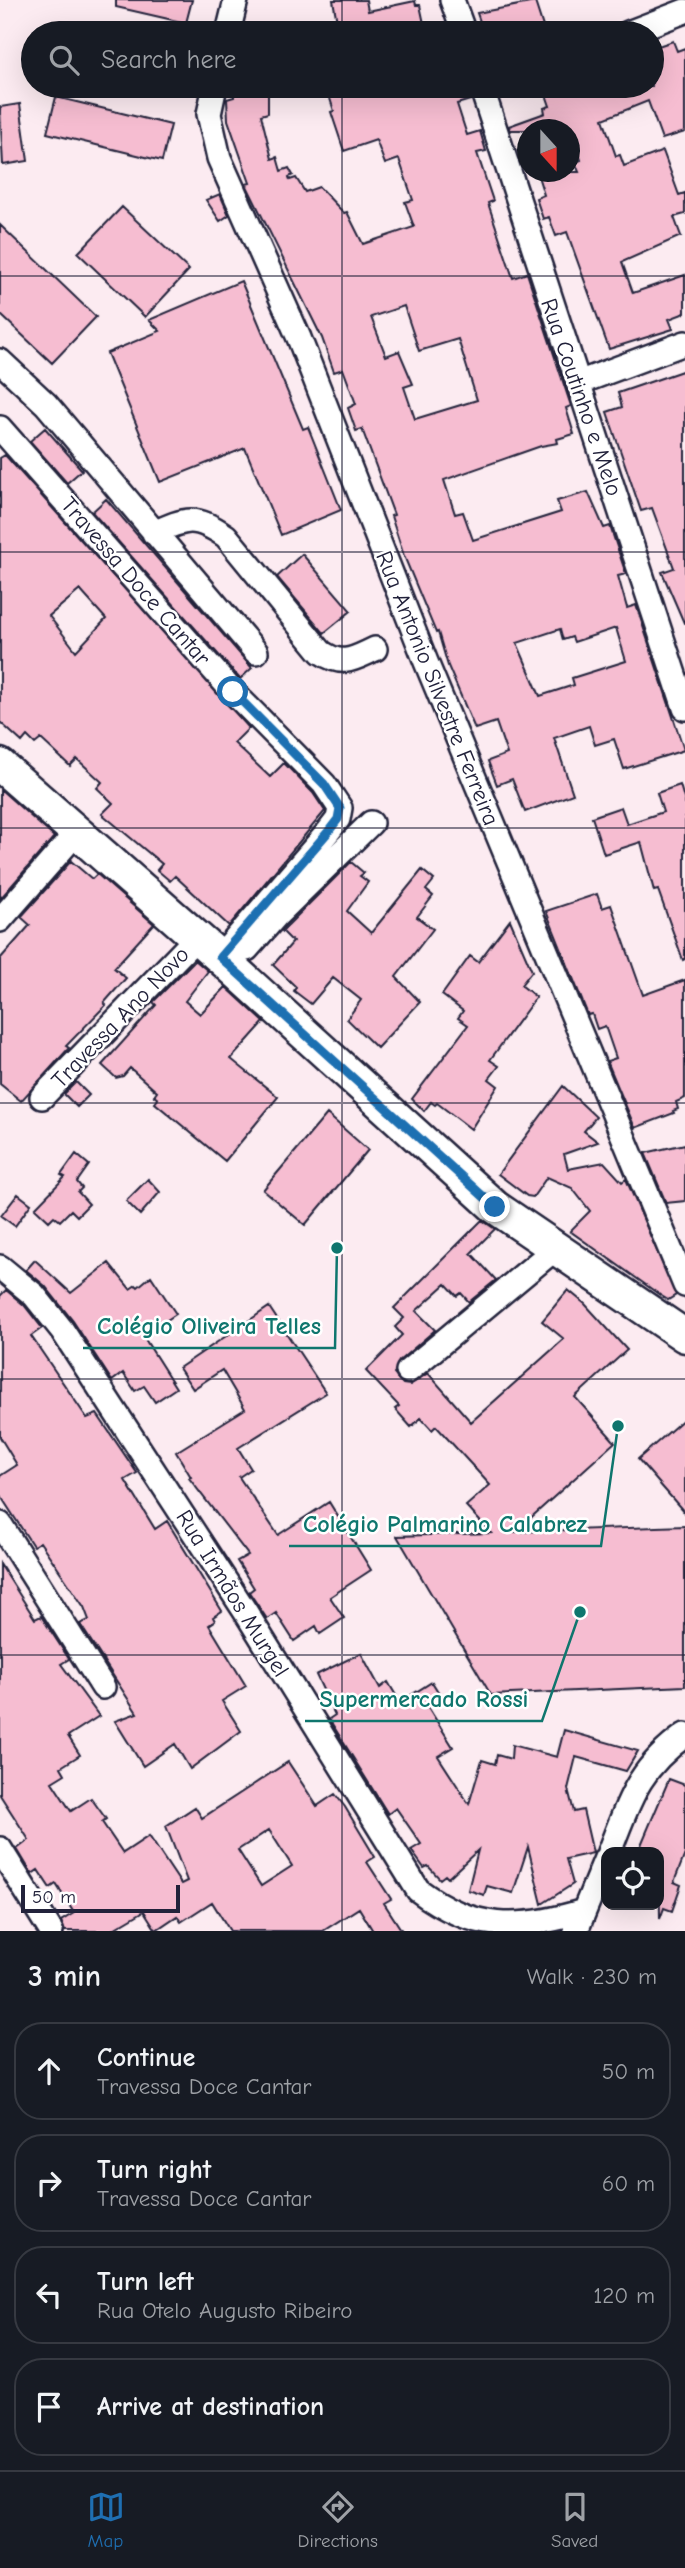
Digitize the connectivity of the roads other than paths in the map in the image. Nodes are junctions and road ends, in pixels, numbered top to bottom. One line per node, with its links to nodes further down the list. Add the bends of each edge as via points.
1 (236, 0): 4 (street)
2 (452, 0): 5 (street)
3 (685, 11): 6 (street)
4 (231, 21)
5 (460, 21)
6 (659, 21)
7 (212, 98): 25 (street, Rua Antonio Silvestre Ferreira, via 209,114 219,158 299,338 426,662)
8 (489, 98): 11 (street, Rua Coutinho e Melo)
9 (685, 342): 11 (street)
10 (0, 361): 13 (street, via 46,404)
11 (578, 383): 16 (street, Rua Coutinho e Melo)
12 (0, 428): 21 (street, Travessa Doce Cantar, via 233,692 324,784 340,808 328,832)
13 (154, 533): 14 (street, via 186,519 206,523 226,536 321,652 335,661 351,660); 15 (street)
14 (375, 649)
15 (256, 652)
16 (685, 708)
17 (0, 765): 19 (street)
18 (371, 823): 21 (street, via 277,915)
19 (77, 832): 20 (street); 21 (street)
20 (0, 920)
21 (216, 954): 22 (street, Travessa Ano Novo); 23 (street, via 450,1169 495,1207)
22 (42, 1097)
23 (556, 1248): 26 (street); 27 (street)
24 (0, 1267): 34 (street, Rua Irmãos Murgel, via 34,1295 62,1330 238,1600 418,1890 453,1917 489,1928)
25 (685, 1285)
26 (685, 1336)
27 (408, 1371)
28 (0, 1524): 29 (street)
29 (103, 1687)
30 (685, 1735): 31 (street, via 639,1778)
31 (610, 1847)
32 (0, 1849): 35 (street)
33 (601, 1870): 34 (street)
34 (580, 1921)
35 (51, 1931)

